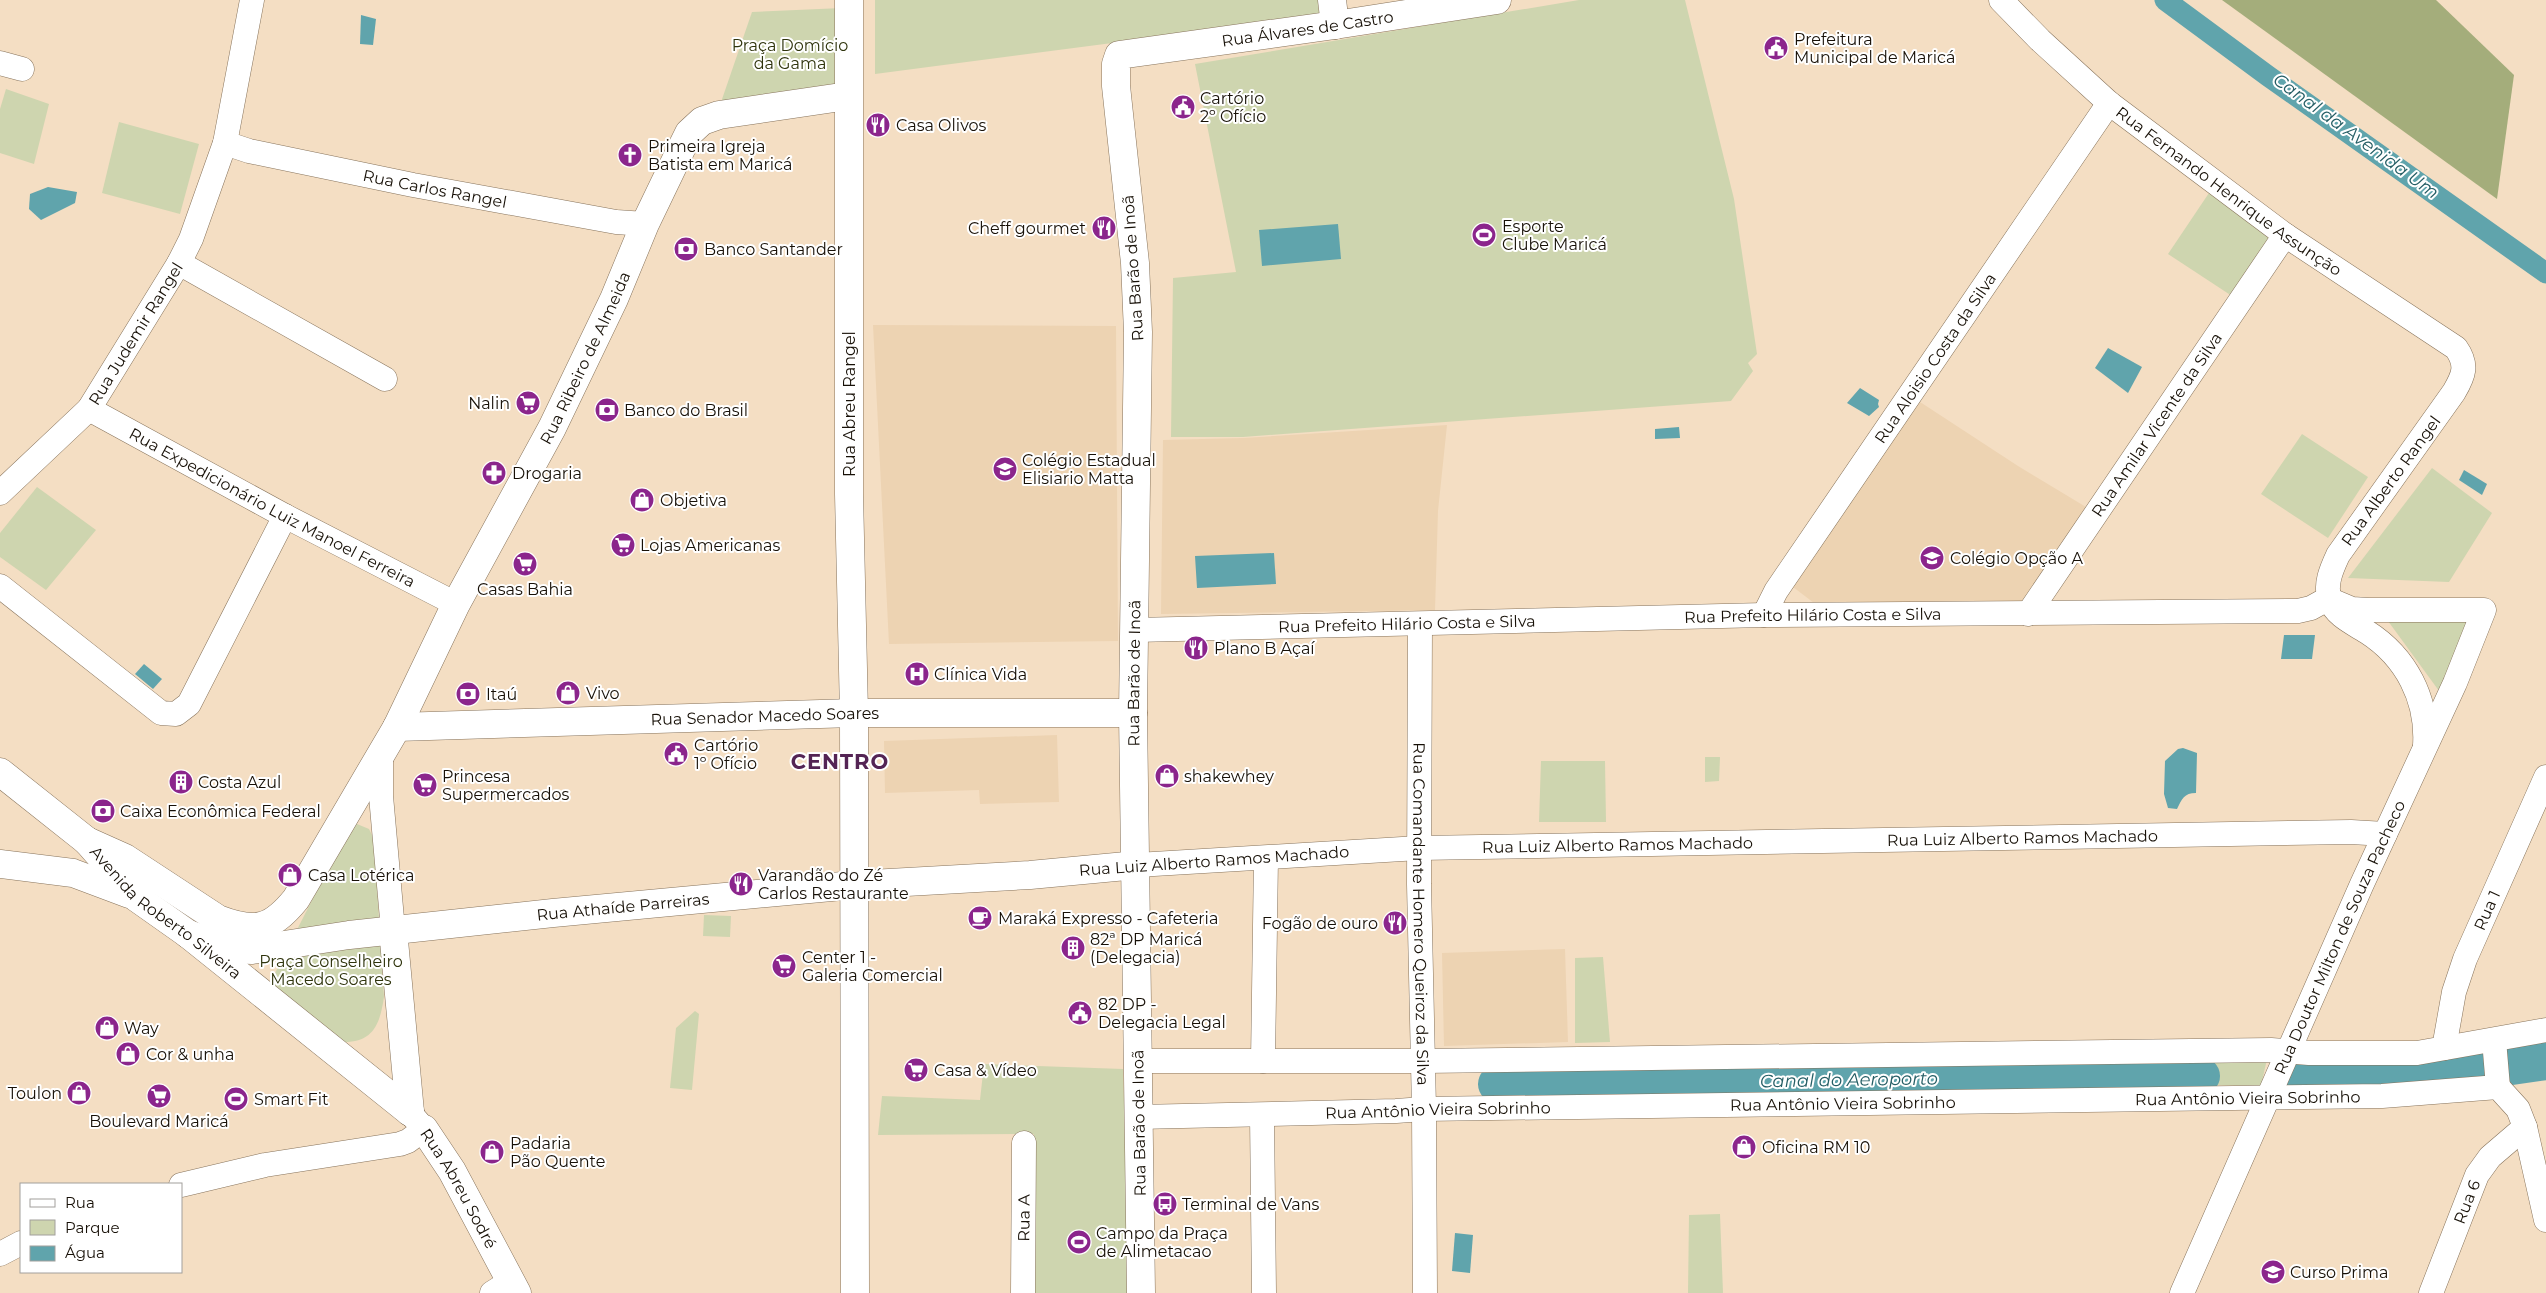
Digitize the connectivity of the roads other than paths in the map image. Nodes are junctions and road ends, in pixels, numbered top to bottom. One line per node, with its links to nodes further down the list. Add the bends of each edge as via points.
1 (252, 0): 9 (street, Rua Judemir Rangel)
2 (849, 0): 7 (main road, Rua Abreu Rangel)
3 (1497, 0): 5 (main road, Rua Álvares de Castro)
4 (2001, 0): 8 (street, Rua Fernando Henrique Assunção)
5 (1333, 13): 6 (main road, Rua Álvares de Castro)
6 (1118, 55): 24 (main road, Rua Barão de Inoã, via 1116,86 1135,263 1138,332)
7 (848, 96): 10 (main road, Rua Ribeiro de Almeida, via 732,112 702,121 686,138); 25 (main road, Rua Abreu Rangel, via 849,494)
8 (2109, 102): 11 (street, Rua Fernando Henrique Assunção); 21 (street, Rua Aloisio Costa da Silva, via 1776,591)
9 (225, 144): 10 (street, Rua Carlos Rangel, via 423,186 616,222); 12 (street, Rua Judemir Rangel)
10 (645, 224): 20 (main road, Rua Ribeiro de Almeida, via 576,381)
11 (2285, 236): 13 (street, Rua Fernando Henrique Assunção, via 2456,348); 22 (street, Rua Amilar Vicente da Silva)
12 (179, 263): 14 (street); 15 (street, Rua Judemir Rangel)
13 (2465, 367): 19 (street, Rua Alberto Rangel, via 2454,392 2338,555 2328,582)
14 (385, 380)
15 (89, 409): 16 (street, Rua Judemir Rangel); 17 (street, Rua Expedicionário Luiz Manoel Ferreira)
16 (0, 493)
17 (285, 516): 18 (street, via 189,704 176,714 161,713); 20 (street, Rua Expedicionário Luiz Manoel Ferreira)
18 (0, 586)
19 (2329, 598): 22 (street, Rua Prefeito Hilário Costa e Silva, via 2298,611); 28 (street, via 2338,612 2391,650 2408,672 2424,713); 28 (street, Rua Doutor Milton de Souza Pacheco, via 2352,609 2484,610)
20 (456, 604): 27 (main road, Rua Ribeiro de Almeida)
21 (1764, 614): 22 (street, Rua Prefeito Hilário Costa e Silva); 23 (street, Rua Prefeito Hilário Costa e Silva)
22 (2028, 614)
23 (1420, 624): 24 (street, Rua Prefeito Hilário Costa e Silva); 35 (street, Rua Comandante Homero Queiroz da Silva)
24 (1135, 630): 26 (main road, Rua Barão de Inoã)
25 (854, 713): 26 (main road, Rua Senador Macedo Soares); 27 (main road, Rua Senador Macedo Soares); 39 (main road, Rua Abreu Rangel)
26 (1133, 713): 38 (main road, Rua Barão de Inoã)
27 (397, 727): 29 (main road)
28 (2425, 746): 33 (street, Rua Doutor Milton de Souza Pacheco)
29 (381, 755): 34 (main road, Avenida Roberto Silveira, via 296,899 280,918 266,926 255,928 232,924 200,909 125,858); 41 (street, Rua Abreu Sodré, via 381,796)
30 (0, 772): 34 (main road, Avenida Roberto Silveira)
31 (2546, 777): 32 (street, Rua 1)
32 (2535, 824): 44 (street, Rua 1, via 2465,959 2454,992)
33 (2385, 834): 35 (street, Rua Luiz Alberto Ramos Machado, via 2341,832); 45 (street, Rua Doutor Milton de Souza Pacheco)
34 (87, 841): 40 (main road, Avenida Roberto Silveira)
35 (1419, 848): 36 (street, Rua Luiz Alberto Ramos Machado); 48 (street, Rua Comandante Homero Queiroz da Silva)
36 (1266, 858): 38 (street, Rua Luiz Alberto Ramos Machado); 47 (street)
37 (0, 864): 40 (main road, via 73,873)
38 (1137, 865): 39 (main road, Rua Luiz Alberto Ramos Machado); 46 (main road, Rua Barão de Inoã)
39 (853, 885): 41 (main road, Rua Athaíde Parreiras); 62 (main road, Rua Abreu Rangel)
40 (137, 898): 42 (main road, Avenida Roberto Silveira)
41 (393, 930): 42 (main road, via 252,950 232,949); 54 (main road, Rua Abreu Sodré)
42 (188, 934): 54 (main road, Avenida Roberto Silveira)
43 (2546, 1030): 49 (street)
44 (2444, 1048): 45 (street, via 2418,1053); 49 (street)
45 (2288, 1051): 48 (street); 50 (street, Rua Doutor Milton de Souza Pacheco)
46 (1138, 1061): 47 (street); 53 (main road, Rua Barão de Inoã)
47 (1263, 1061): 48 (street)
48 (1423, 1061): 51 (street, Rua Comandante Homero Queiroz da Silva)
49 (2496, 1064): 50 (street, Rua Antônio Vieira Sobrinho, via 2382,1096); 55 (street)
50 (2268, 1097): 51 (street, Rua Antônio Vieira Sobrinho); 67 (street, Rua Doutor Milton de Souza Pacheco)
51 (1424, 1109): 52 (street, Rua Antônio Vieira Sobrinho); 66 (street, Rua Comandante Homero Queiroz da Silva)
52 (1262, 1115): 53 (street, Rua Antônio Vieira Sobrinho); 65 (street)
53 (1138, 1118): 64 (main road, Rua Barão de Inoã)
54 (417, 1121): 57 (street, via 400,1144 265,1165); 61 (main road, Rua Abreu Sodré, via 452,1171)
55 (2525, 1127): 58 (street); 68 (street, Rua 6, via 2490,1157 2477,1175)
56 (1024, 1143): 63 (street, Rua A)
57 (182, 1185)
58 (2546, 1220)
59 (20, 1244): 60 (street)
60 (0, 1254)
61 (507, 1289)
62 (855, 1293)
63 (1023, 1293)
64 (1141, 1293)
65 (1264, 1293)
66 (1425, 1293)
67 (2182, 1293)
68 (2431, 1293)

